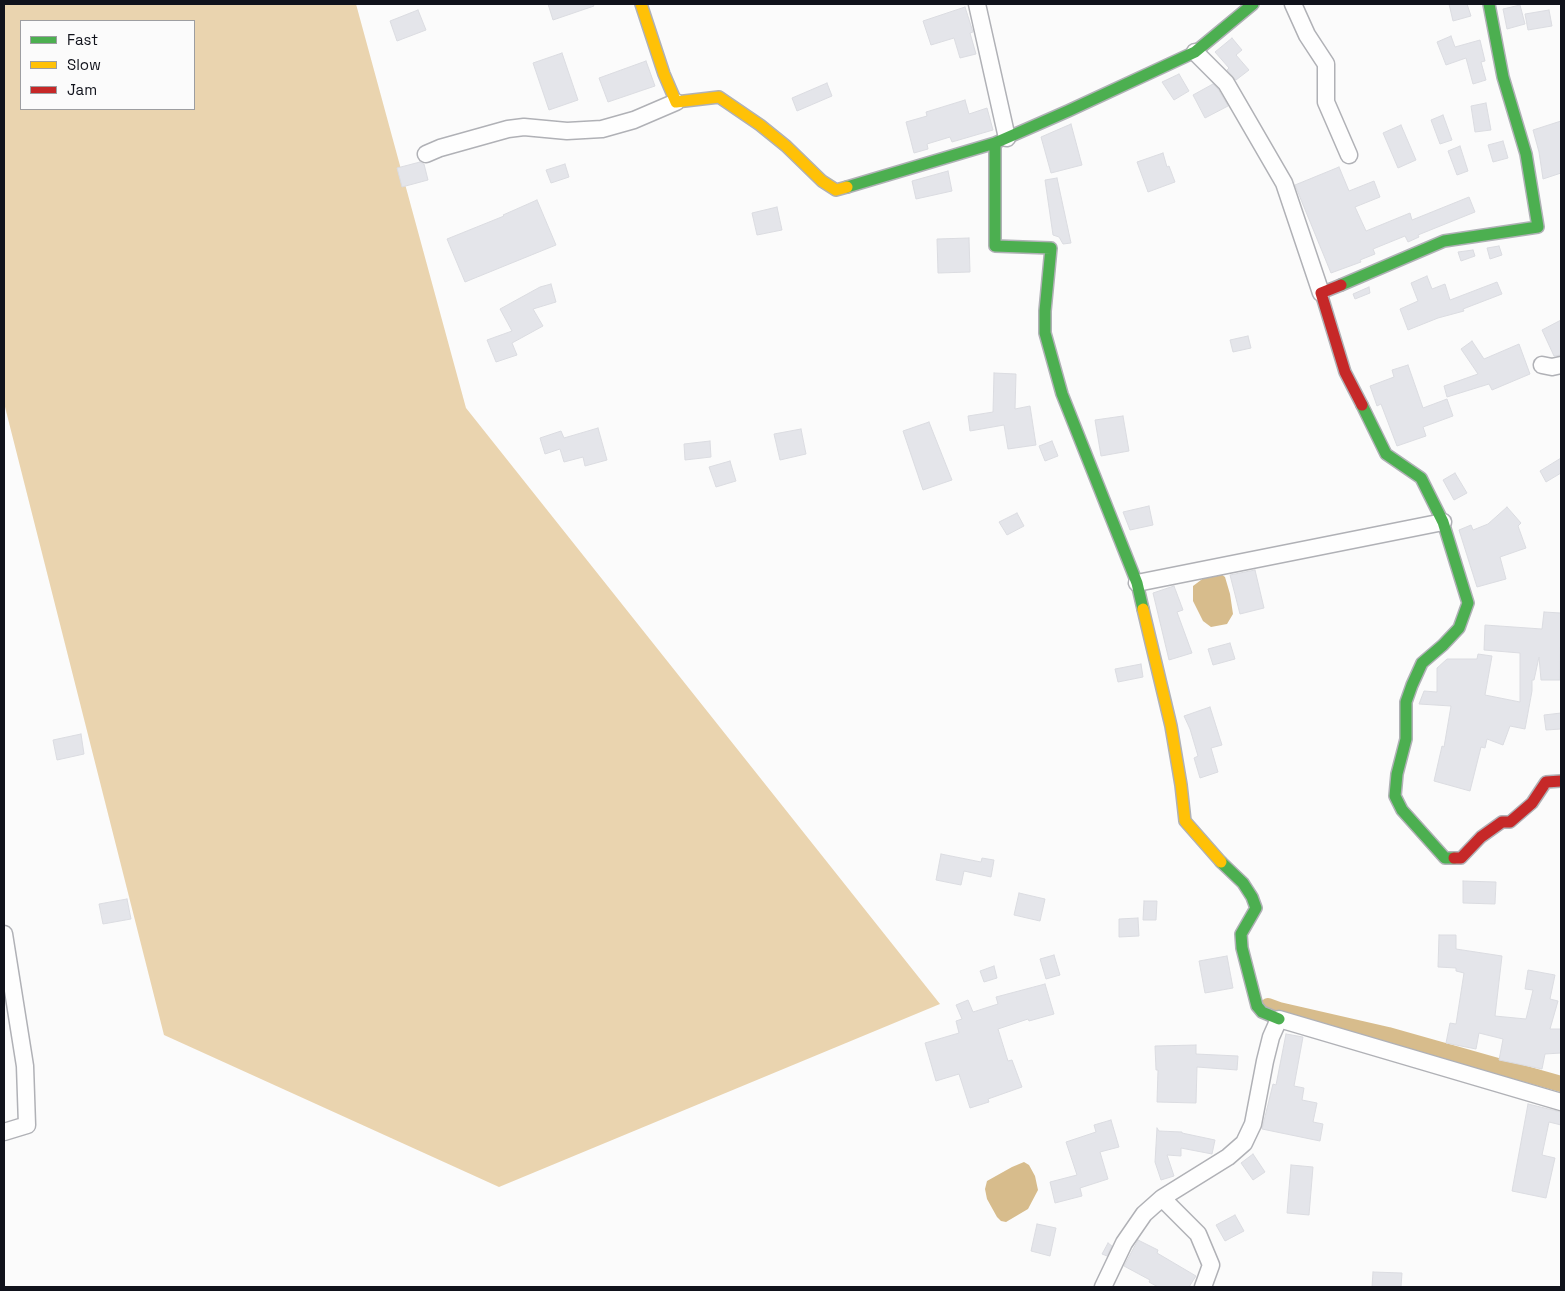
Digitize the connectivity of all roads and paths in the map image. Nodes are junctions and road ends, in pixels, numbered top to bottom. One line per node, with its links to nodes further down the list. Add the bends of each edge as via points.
1 (641, 4): 7 (street)
2 (977, 4): 8 (street)
3 (1253, 4): 6 (street)
4 (1294, 4): 10 (street, via 1307,35 1326,64 1326,102)
5 (1489, 4): 11 (street, via 1503,77 1526,154 1538,227 1444,241)
6 (1195, 52): 8 (street); 11 (street, via 1226,83 1284,183)
7 (676, 102): 8 (street, via 718,97 726,101 786,146 836,190); 9 (street, via 634,120 602,129 508,129)
8 (1001, 140): 15 (street, via 995,246 1051,248 1045,334 1062,394)
9 (426, 154)
10 (1349, 155)
11 (1322, 293): 14 (street, via 1345,372 1386,454 1421,478)
12 (1542, 365): 13 (street)
13 (1561, 365)
14 (1443, 522): 15 (street); 16 (street, via 1468,603 1459,628 1422,663 1412,685 1406,702 1406,739 1395,796 1402,810 1445,858 1461,858 1481,837 1502,822 1510,822 1532,803 1546,782)
15 (1137, 582): 18 (street, via 1171,726 1185,821 1243,883 1252,897 1256,908 1241,934 1242,948 1257,1006 1262,1012)
16 (1561, 781)
17 (4, 934): 20 (street, via 25,1066 27,1125)
18 (1279, 1019): 19 (street); 21 (street, via 1265,1061 1253,1124 1244,1143 1228,1157)
19 (1561, 1102)
20 (4, 1132)
21 (1162, 1198): 22 (street, via 1144,1214 1124,1243); 23 (street, via 1198,1234 1211,1265)
22 (1103, 1287)
23 (1203, 1287)

